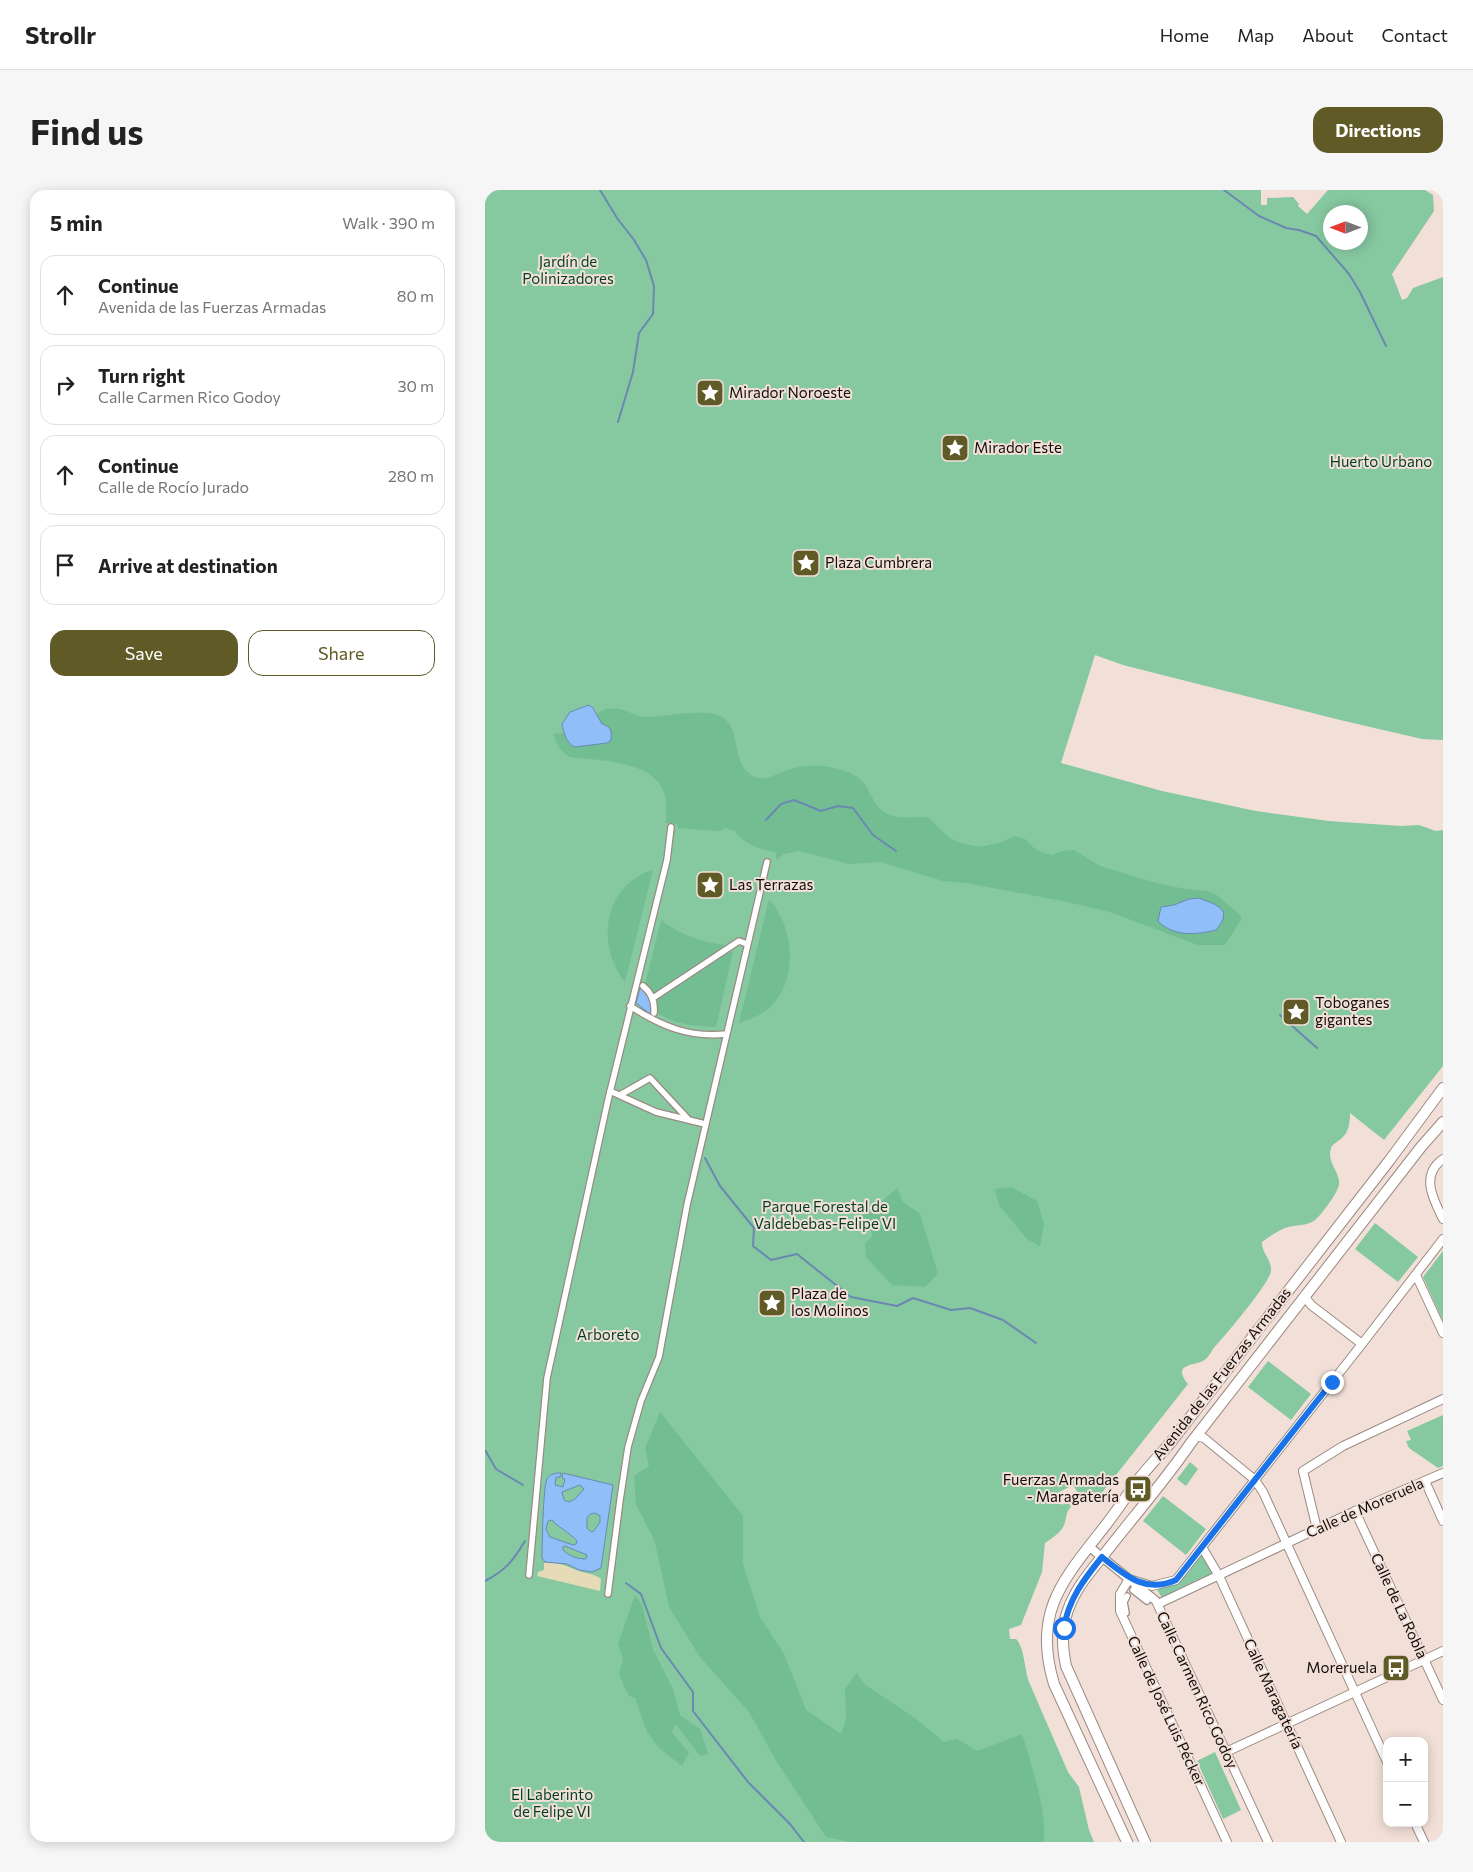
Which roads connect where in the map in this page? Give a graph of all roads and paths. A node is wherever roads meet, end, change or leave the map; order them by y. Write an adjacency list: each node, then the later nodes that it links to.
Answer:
1 (671, 827): 6 (street)
2 (767, 862): 3 (street)
3 (747, 944): 5 (street); 8 (street)
4 (643, 986): 5 (street)
5 (653, 998): 7 (street)
6 (630, 1006): 8 (street); 10 (street)
7 (654, 1013)
8 (726, 1034): 14 (street)
9 (1443, 1088): 32 (street, Avenida de las Fuerzas Armadas)
10 (610, 1091): 11 (street); 34 (street)
11 (620, 1095): 12 (street); 12 (street)
12 (689, 1120): 14 (street)
13 (1443, 1122): 19 (street, Avenida de las Fuerzas Armadas)
14 (705, 1124): 37 (street)
15 (1443, 1159): 16 (street)
16 (1443, 1219)
17 (1443, 1239): 18 (street)
18 (1416, 1275): 20 (street); 21 (street)
19 (1305, 1297): 21 (street); 23 (street, Avenida de las Fuerzas Armadas)
20 (1443, 1333)
21 (1362, 1344): 25 (street)
22 (1443, 1399): 29 (street)
23 (1196, 1436): 25 (street); 33 (street, Avenida de las Fuerzas Armadas)
24 (1443, 1473): 26 (street, Calle de Moreruela)
25 (1255, 1480): 30 (street); 31 (street)
26 (1425, 1481): 27 (street, Calle de Moreruela); 28 (street)
27 (1355, 1511): 29 (street, Calle de Moreruela); 42 (street, Calle de La Robla)
28 (1443, 1521)
29 (1317, 1529): 30 (street, Calle de Moreruela)
30 (1287, 1544): 35 (street, Calle de Moreruela); 43 (street, Calle de Moreruela)
31 (1202, 1547): 35 (street, Calle Maragatería); 36 (street)
32 (1088, 1548): 33 (street, Calle Carmen Rico Godoy); 49 (street, Avenida de las Fuerzas Armadas)
33 (1102, 1557): 36 (street, Calle Carmen Rico Godoy); 50 (street, Avenida de las Fuerzas Armadas)
34 (529, 1575)
35 (1219, 1576): 39 (street, Calle de Moreruela); 45 (street, Calle Maragatería)
36 (1129, 1579): 39 (street, Calle Carmen Rico Godoy); 51 (street, Calle de José Luis Pécker)
37 (608, 1594)
38 (1147, 1601): 40 (street)
39 (1158, 1604): 46 (street, Calle Carmen Rico Godoy)
40 (1126, 1613)
41 (1443, 1651): 42 (street)
42 (1425, 1660): 43 (street); 44 (street, Calle de La Robla)
43 (1355, 1692): 45 (street); 47 (street, Calle de Moreruela)
44 (1443, 1700)
45 (1286, 1724): 46 (street); 53 (street, Calle Maragatería)
46 (1226, 1752): 52 (street, Calle Carmen Rico Godoy)
47 (1383, 1753)
48 (1417, 1827): 54 (street)
49 (1127, 1842)
50 (1145, 1842)
51 (1227, 1842)
52 (1268, 1842)
53 (1341, 1842)
54 (1424, 1842)

